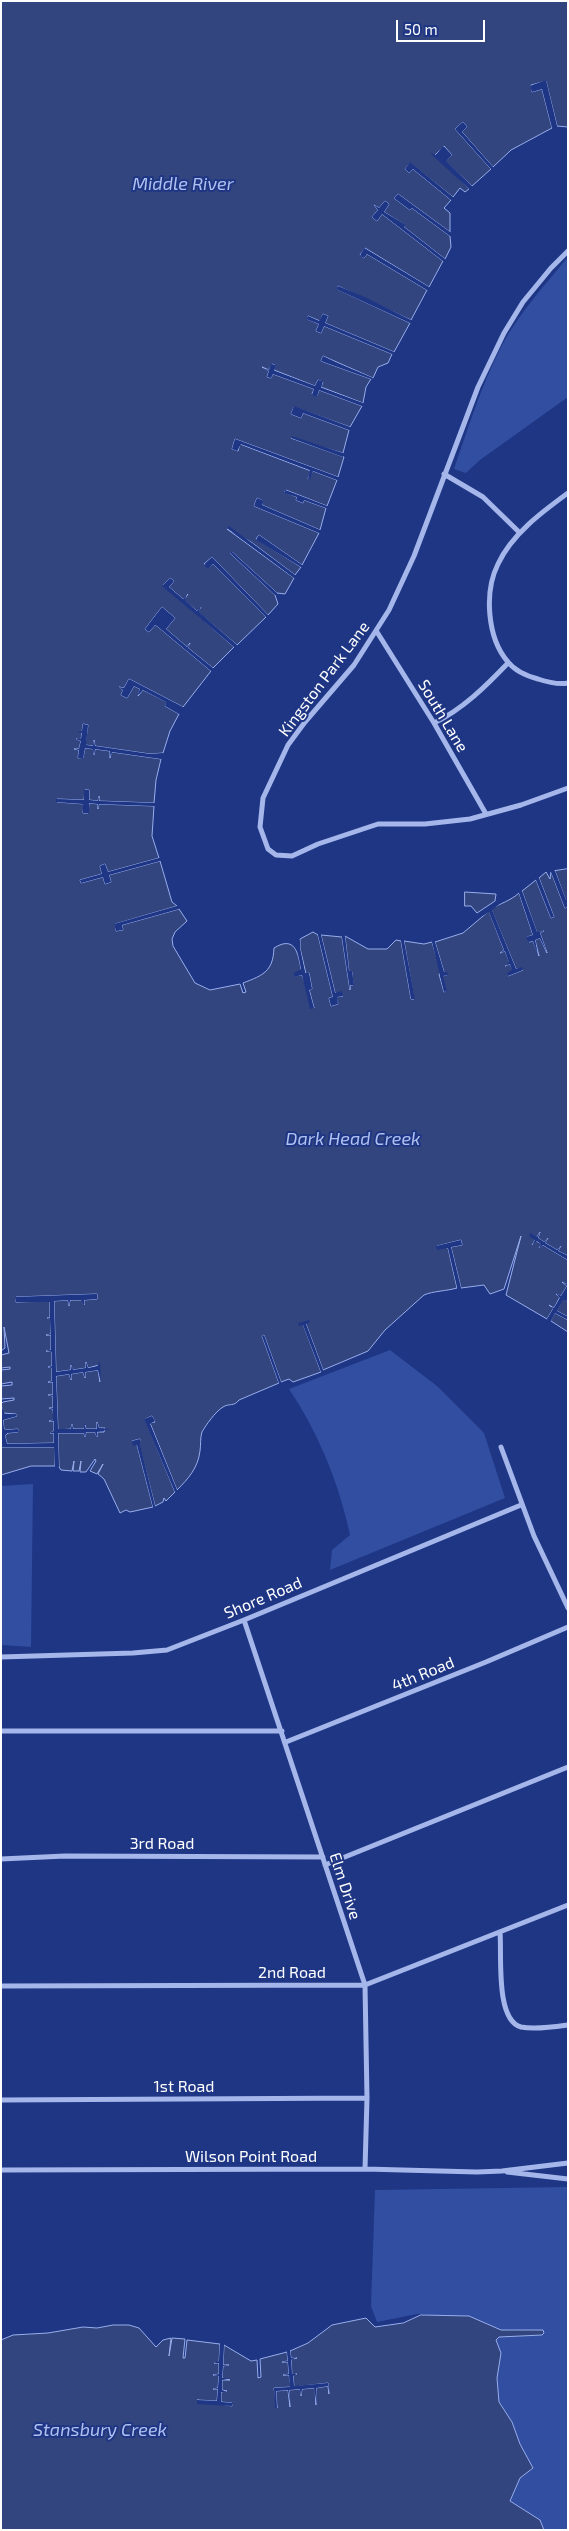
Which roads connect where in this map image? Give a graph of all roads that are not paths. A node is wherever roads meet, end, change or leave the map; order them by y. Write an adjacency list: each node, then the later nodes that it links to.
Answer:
1 (568, 251): 2 (street, Kingston Park Lane)
2 (444, 474): 4 (street); 5 (street, Kingston Park Lane)
3 (568, 493): 4 (street)
4 (520, 532): 6 (street)
5 (377, 632): 8 (street, South Lane); 10 (street, Kingston Park Lane)
6 (508, 663): 7 (street); 8 (street)
7 (568, 683)
8 (434, 724): 10 (street, South Lane)
9 (568, 788): 10 (street, Kingston Park Lane)
10 (486, 814)
11 (501, 1447): 12 (street)
12 (521, 1505): 13 (street); 14 (street, Shore Road)
13 (568, 1608)
14 (244, 1620): 16 (street, Shore Road); 17 (street, Elm Drive)
15 (568, 1627): 19 (street, 4th Road)
16 (1, 1656)
17 (282, 1730): 18 (street); 19 (street, Elm Drive)
18 (1, 1731)
19 (286, 1742): 21 (street, Elm Drive)
20 (568, 1767): 23 (street)
21 (323, 1857): 22 (street, 3rd Road); 23 (street, Elm Drive)
22 (1, 1859)
23 (325, 1864): 26 (street, Elm Drive)
24 (568, 1905): 25 (street, 2nd Road)
25 (500, 1932): 26 (street, 2nd Road); 28 (street)
26 (365, 1985): 27 (street, 2nd Road); 29 (street, Elm Drive)
27 (1, 1986)
28 (568, 2026)
29 (367, 2098): 30 (street, 1st Road); 32 (street, Elm Drive)
30 (1, 2100)
31 (568, 2163): 34 (street, Wilson Point Road)
32 (365, 2169): 33 (street, Wilson Point Road); 34 (street, Wilson Point Road)
33 (1, 2170)
34 (502, 2171): 35 (street, Wilson Point Road)
35 (568, 2179)

